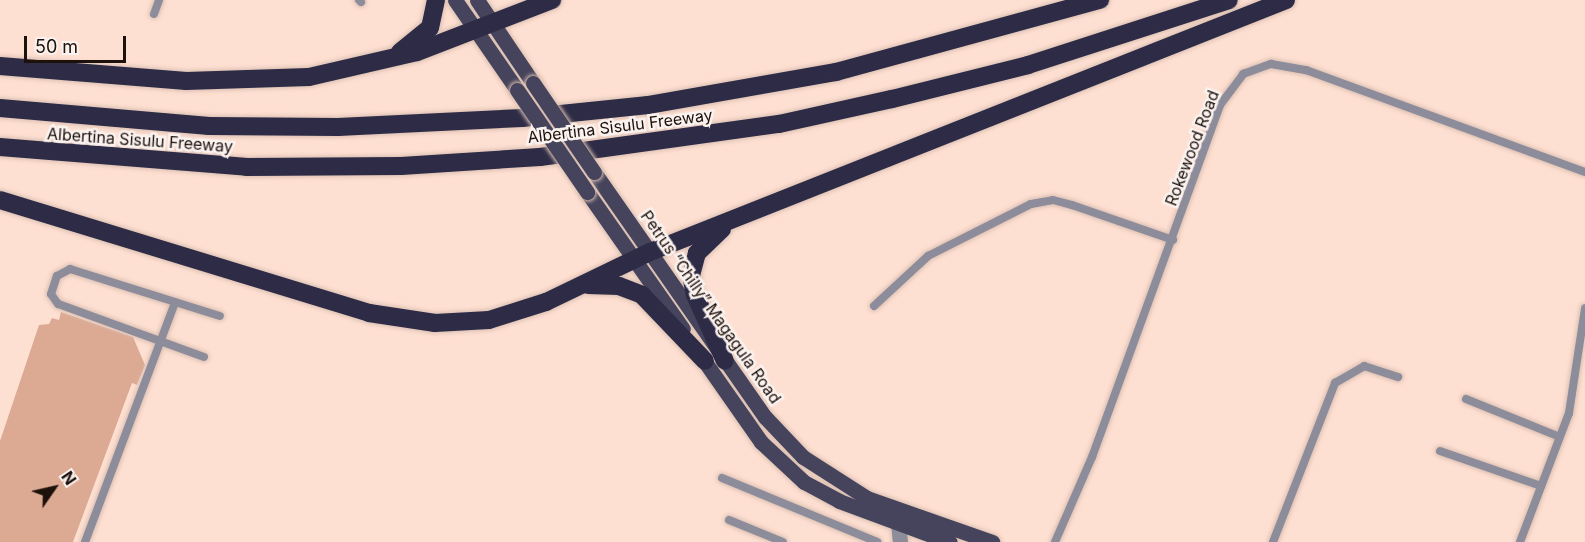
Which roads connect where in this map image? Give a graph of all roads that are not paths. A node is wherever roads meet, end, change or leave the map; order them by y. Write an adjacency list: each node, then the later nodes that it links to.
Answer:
1 (159, 0): 9 (lane)
2 (436, 0): 12 (highway)
3 (455, 0): 11 (main road, Petrus “Chilly” Magagula Road)
4 (477, 0): 10 (main road, Petrus “Chilly” Magagula Road)
5 (552, 0): 10 (highway)
6 (1100, 0): 14 (highway, Albertina Sisulu Freeway)
7 (1229, 0): 15 (highway, Albertina Sisulu Freeway)
8 (1286, 0): 18 (highway)
9 (154, 14)
10 (494, 25): 11 (highway); 20 (main road, Petrus “Chilly” Magagula Road, bridge)
11 (476, 31): 12 (highway); 20 (main road, Petrus “Chilly” Magagula Road, bridge)
12 (391, 58): 13 (highway)
13 (0, 66)
14 (0, 108)
15 (0, 147)
16 (1585, 172): 19 (lane, Rokewood Road)
17 (0, 200): 21 (highway)
18 (736, 219): 20 (highway); 29 (highway)
19 (1173, 240): 23 (lane); 44 (lane, Rokewood Road)
20 (642, 255): 21 (highway); 28 (main road, Petrus “Chilly” Magagula Road); 29 (main road, Petrus “Chilly” Magagula Road)
21 (586, 285): 28 (highway)
22 (176, 302): 25 (lane); 26 (lane); 26 (lane)
23 (874, 306)
24 (1585, 308): 32 (lane)
25 (220, 316)
26 (161, 340): 27 (lane); 38 (lane)
27 (204, 357)
28 (705, 361): 37 (main road, Petrus “Chilly” Magagula Road)
29 (725, 361): 43 (main road, Petrus “Chilly” Magagula Road)
30 (1398, 377): 45 (lane)
31 (1466, 399): 32 (lane)
32 (1560, 437): 35 (lane)
33 (1440, 451): 35 (lane)
34 (722, 478): 40 (lane)
35 (1541, 486): 46 (lane)
36 (729, 520): 39 (lane)
37 (898, 523): 41 (street); 42 (main road, Petrus “Chilly” Magagula Road)
38 (85, 542)
39 (783, 542)
40 (877, 542)
41 (900, 542)
42 (950, 542)
43 (992, 542)
44 (1055, 542)
45 (1273, 542)
46 (1520, 542)

